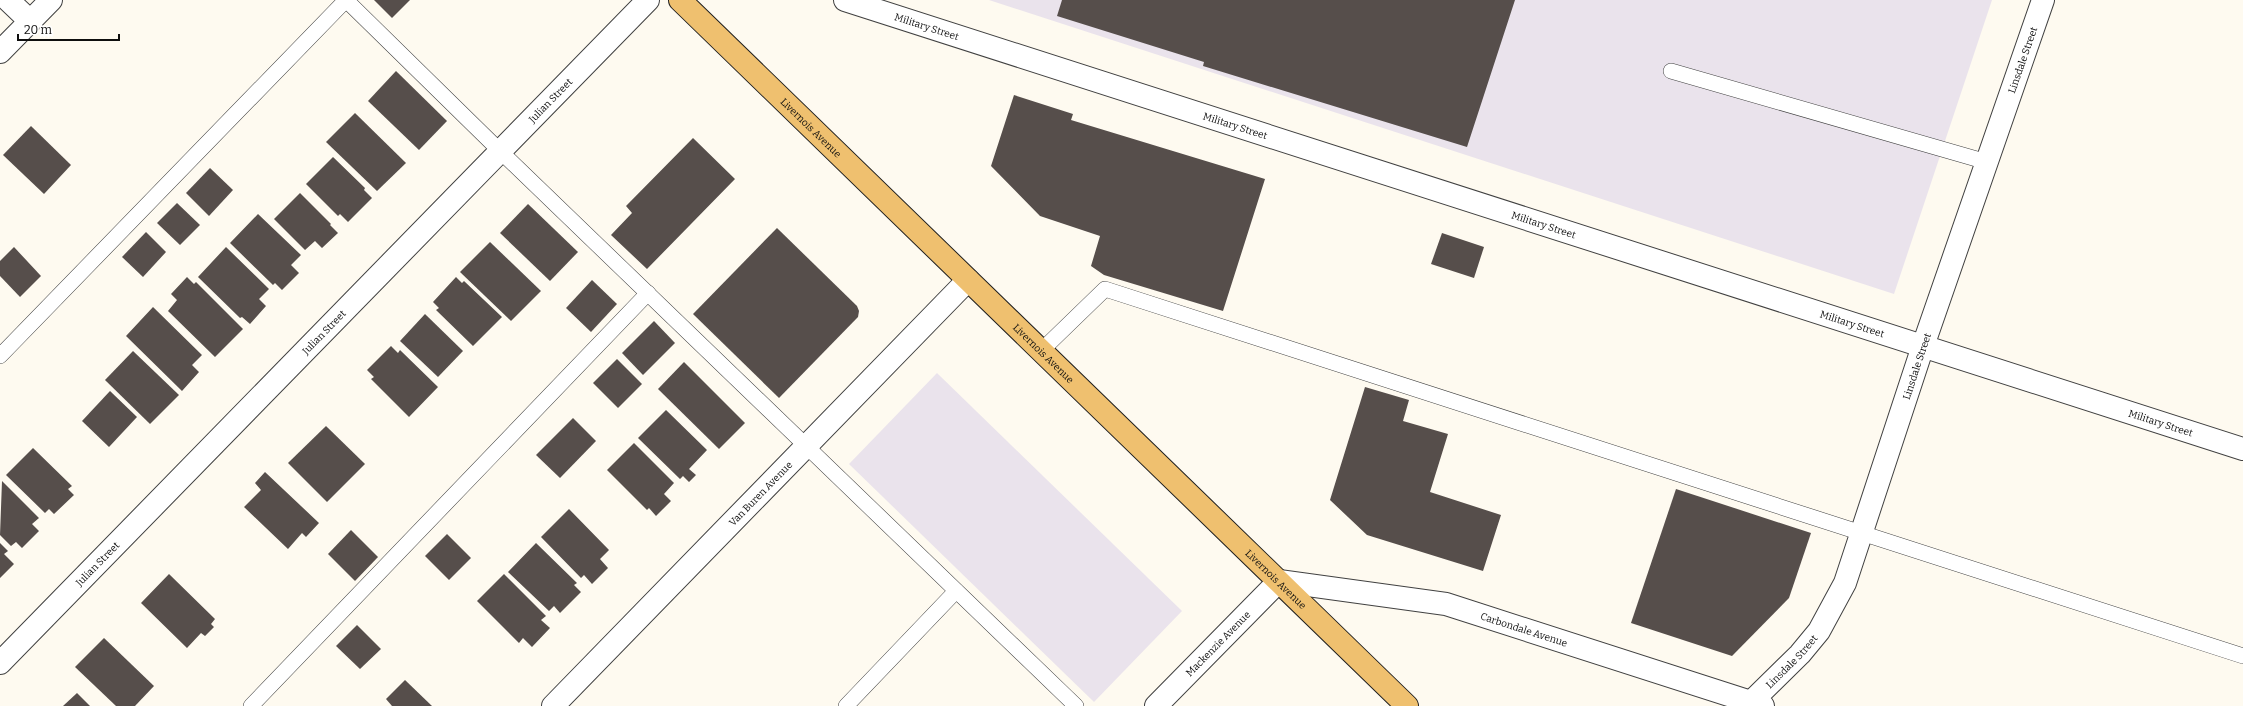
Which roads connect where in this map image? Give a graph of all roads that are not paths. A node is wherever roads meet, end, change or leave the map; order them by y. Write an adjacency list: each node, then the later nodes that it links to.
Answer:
1 (8, 0): 8 (street)
2 (51, 0): 8 (street)
3 (346, 0): 11 (lane); 17 (lane)
4 (648, 0): 11 (street, Julian Street)
5 (680, 0): 13 (main road, Livernois Avenue)
6 (845, 0): 15 (street, Military Street)
7 (2042, 0): 12 (street, Linsdale Street)
8 (30, 21): 9 (street)
9 (0, 52)
10 (1671, 71): 12 (lane)
11 (500, 151): 14 (lane); 24 (street, Julian Street)
12 (1987, 162): 15 (street, Linsdale Street)
13 (968, 280): 16 (main road, Livernois Avenue); 18 (street, Van Buren Avenue)
14 (648, 293): 18 (lane); 26 (lane)
15 (1923, 346): 19 (street, Military Street); 20 (street, Linsdale Street)
16 (1041, 351): 20 (lane); 21 (main road, Livernois Avenue)
17 (0, 356)
18 (806, 446): 22 (lane); 27 (street, Van Buren Avenue)
19 (2243, 449)
20 (1861, 533): 23 (lane); 25 (street, Linsdale Street)
21 (1279, 581): 25 (street, Carbondale Avenue); 30 (street, Mackenzie Avenue); 31 (main road, Livernois Avenue)
22 (956, 591): 28 (lane); 29 (lane)
23 (2243, 656)
24 (0, 664)
25 (1753, 705)
26 (251, 706)
27 (553, 706)
28 (846, 706)
29 (1076, 706)
30 (1156, 706)
31 (1407, 706)

